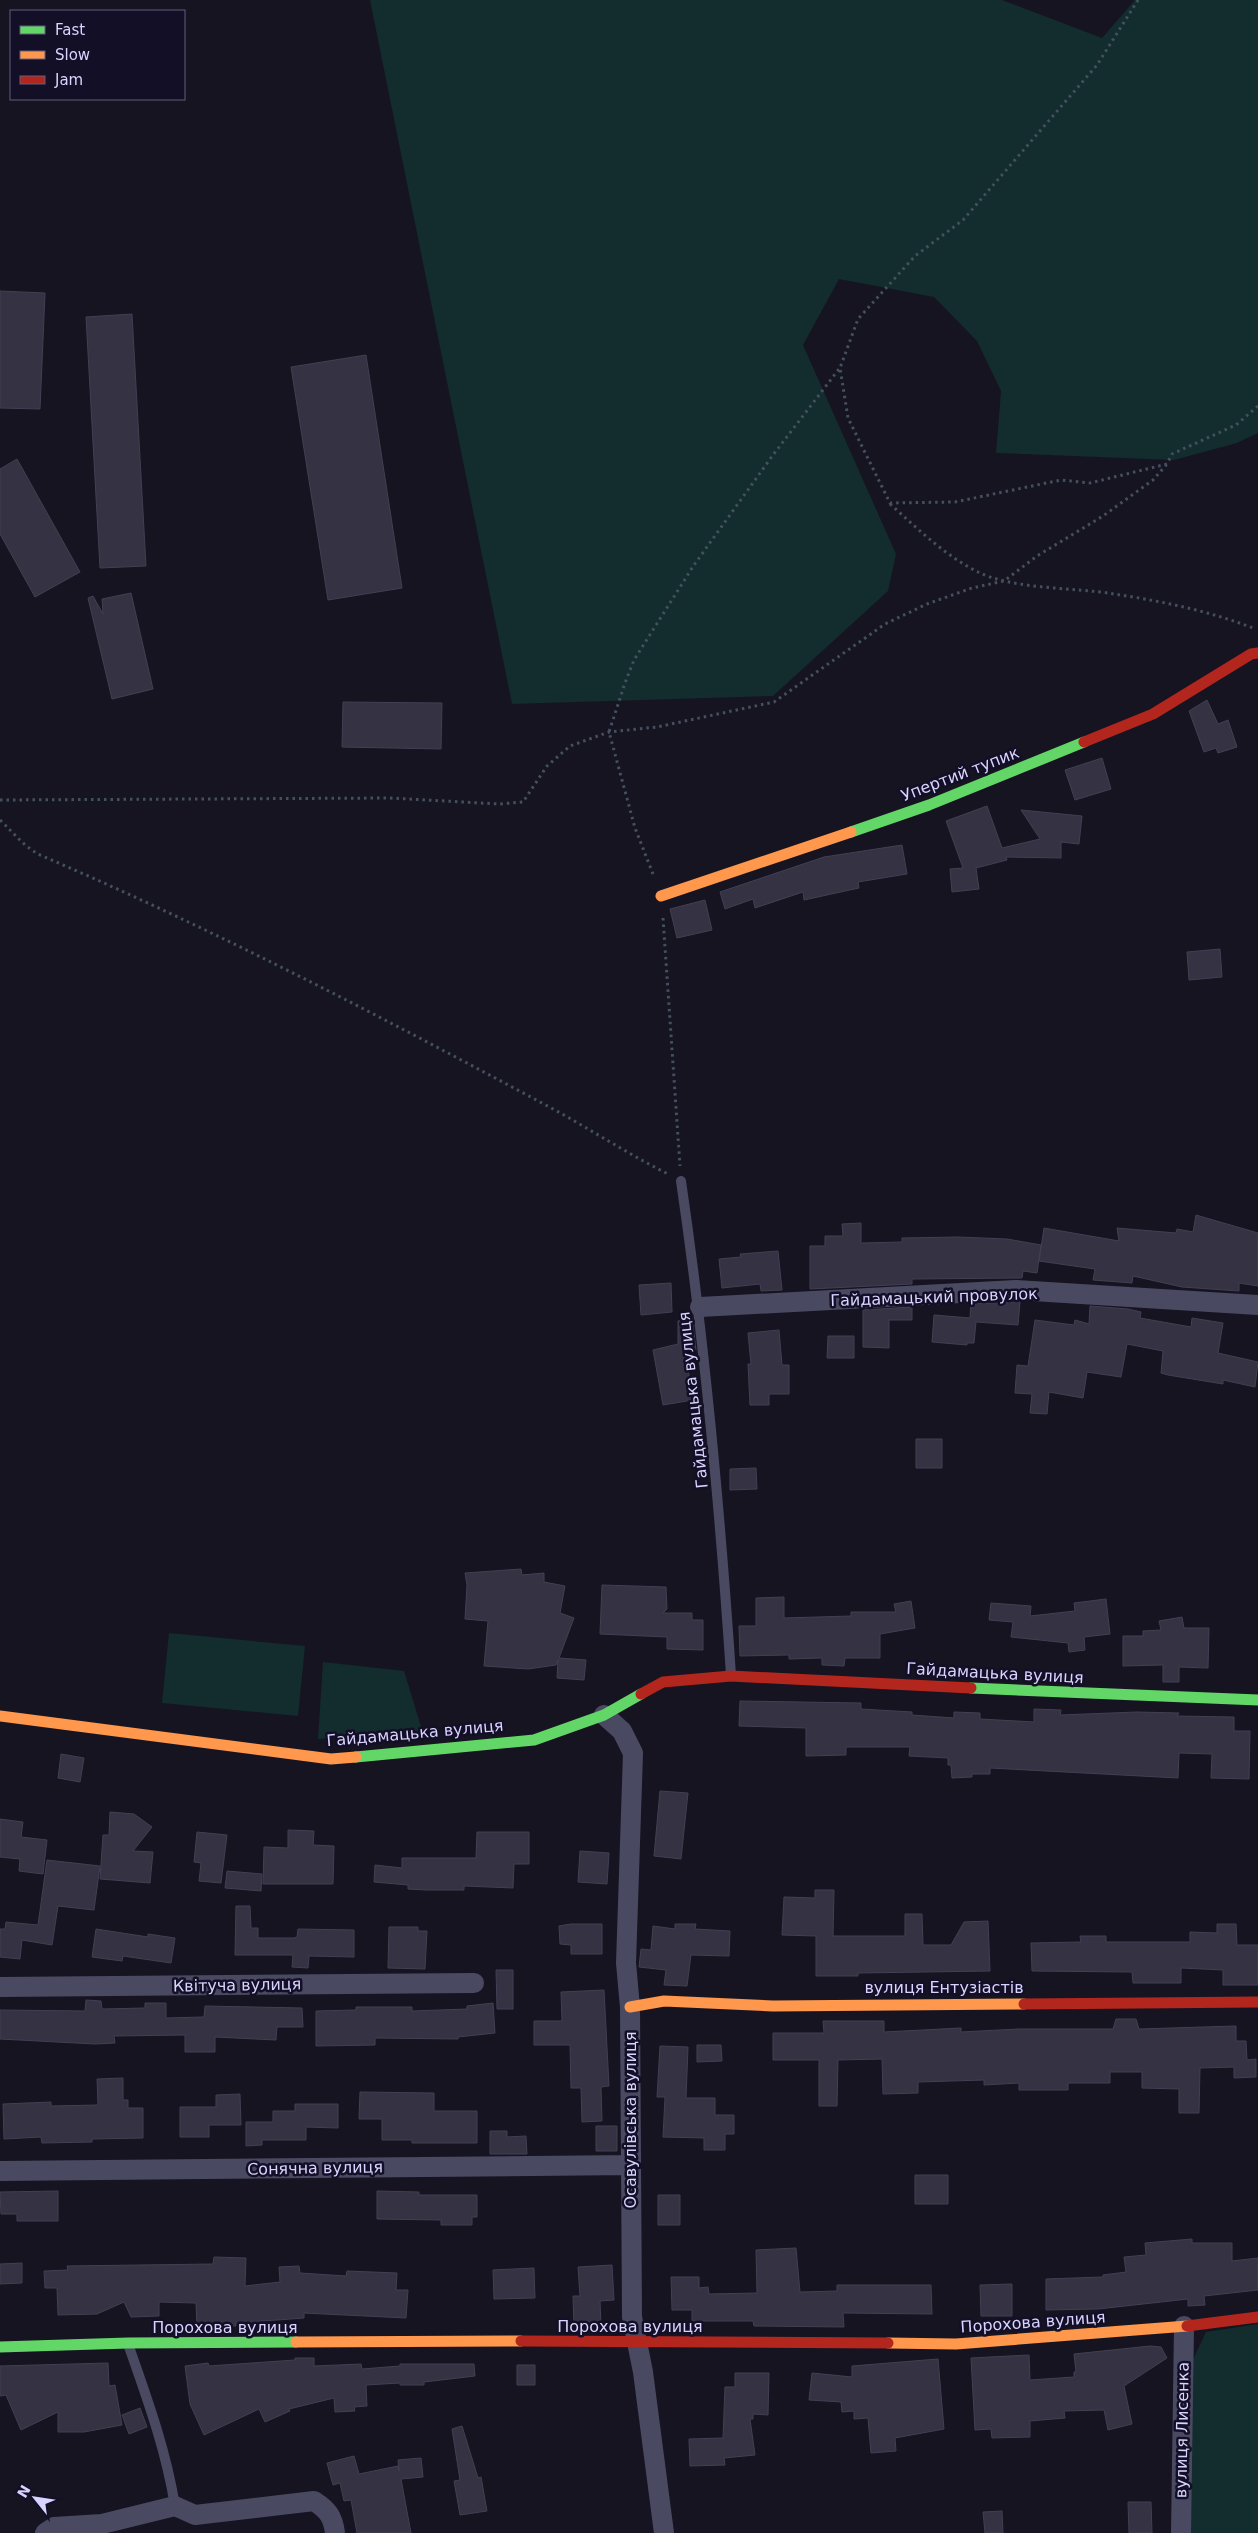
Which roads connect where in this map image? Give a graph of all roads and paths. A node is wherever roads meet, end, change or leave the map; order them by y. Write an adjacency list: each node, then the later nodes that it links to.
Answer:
1 (1138, 0): 2 (path)
2 (840, 368): 5 (path); 9 (path)
3 (1258, 406): 4 (path)
4 (1167, 464): 5 (path); 6 (path)
5 (890, 503): 6 (path)
6 (1004, 580): 7 (path); 9 (path)
7 (1258, 630)
8 (1258, 653): 12 (street, Упертий тупик)
9 (609, 732): 10 (path); 12 (path)
10 (0, 800)
11 (0, 820): 13 (path)
12 (661, 896): 13 (path)
13 (681, 1181): 15 (lane, Гайдамацька вулиця)
14 (1258, 1305): 15 (street, Гайдамацький провулок)
15 (700, 1307): 16 (lane, Гайдамацька вулиця)
16 (731, 1676): 17 (street, Гайдамацька вулиця); 19 (street, Гайдамацька вулиця)
17 (1258, 1700)
18 (0, 1716): 19 (street, Гайдамацька вулиця)
19 (604, 1716): 23 (street, Осавулівська вулиця)
20 (474, 1983): 21 (street, Квітуча вулиця)
21 (0, 1987)
22 (1258, 2002): 23 (street, вулиця Ентузіастів)
23 (630, 2007): 24 (street, Осавулівська вулиця)
24 (630, 2165): 25 (street, Сонячна вулиця); 28 (street, Осавулівська вулиця)
25 (0, 2171)
26 (1258, 2317): 27 (street, Порохова вулиця)
27 (1184, 2326): 28 (street, Порохова вулиця); 35 (street, вулиця Лисенка)
28 (636, 2342): 29 (street, Порохова вулиця); 34 (street, Осавулівська вулиця)
29 (128, 2343): 30 (street, Порохова вулиця); 31 (lane)
30 (0, 2348)
31 (175, 2506): 32 (street); 33 (street)
32 (45, 2533)
33 (335, 2533)
34 (664, 2533)
35 (1181, 2533)

